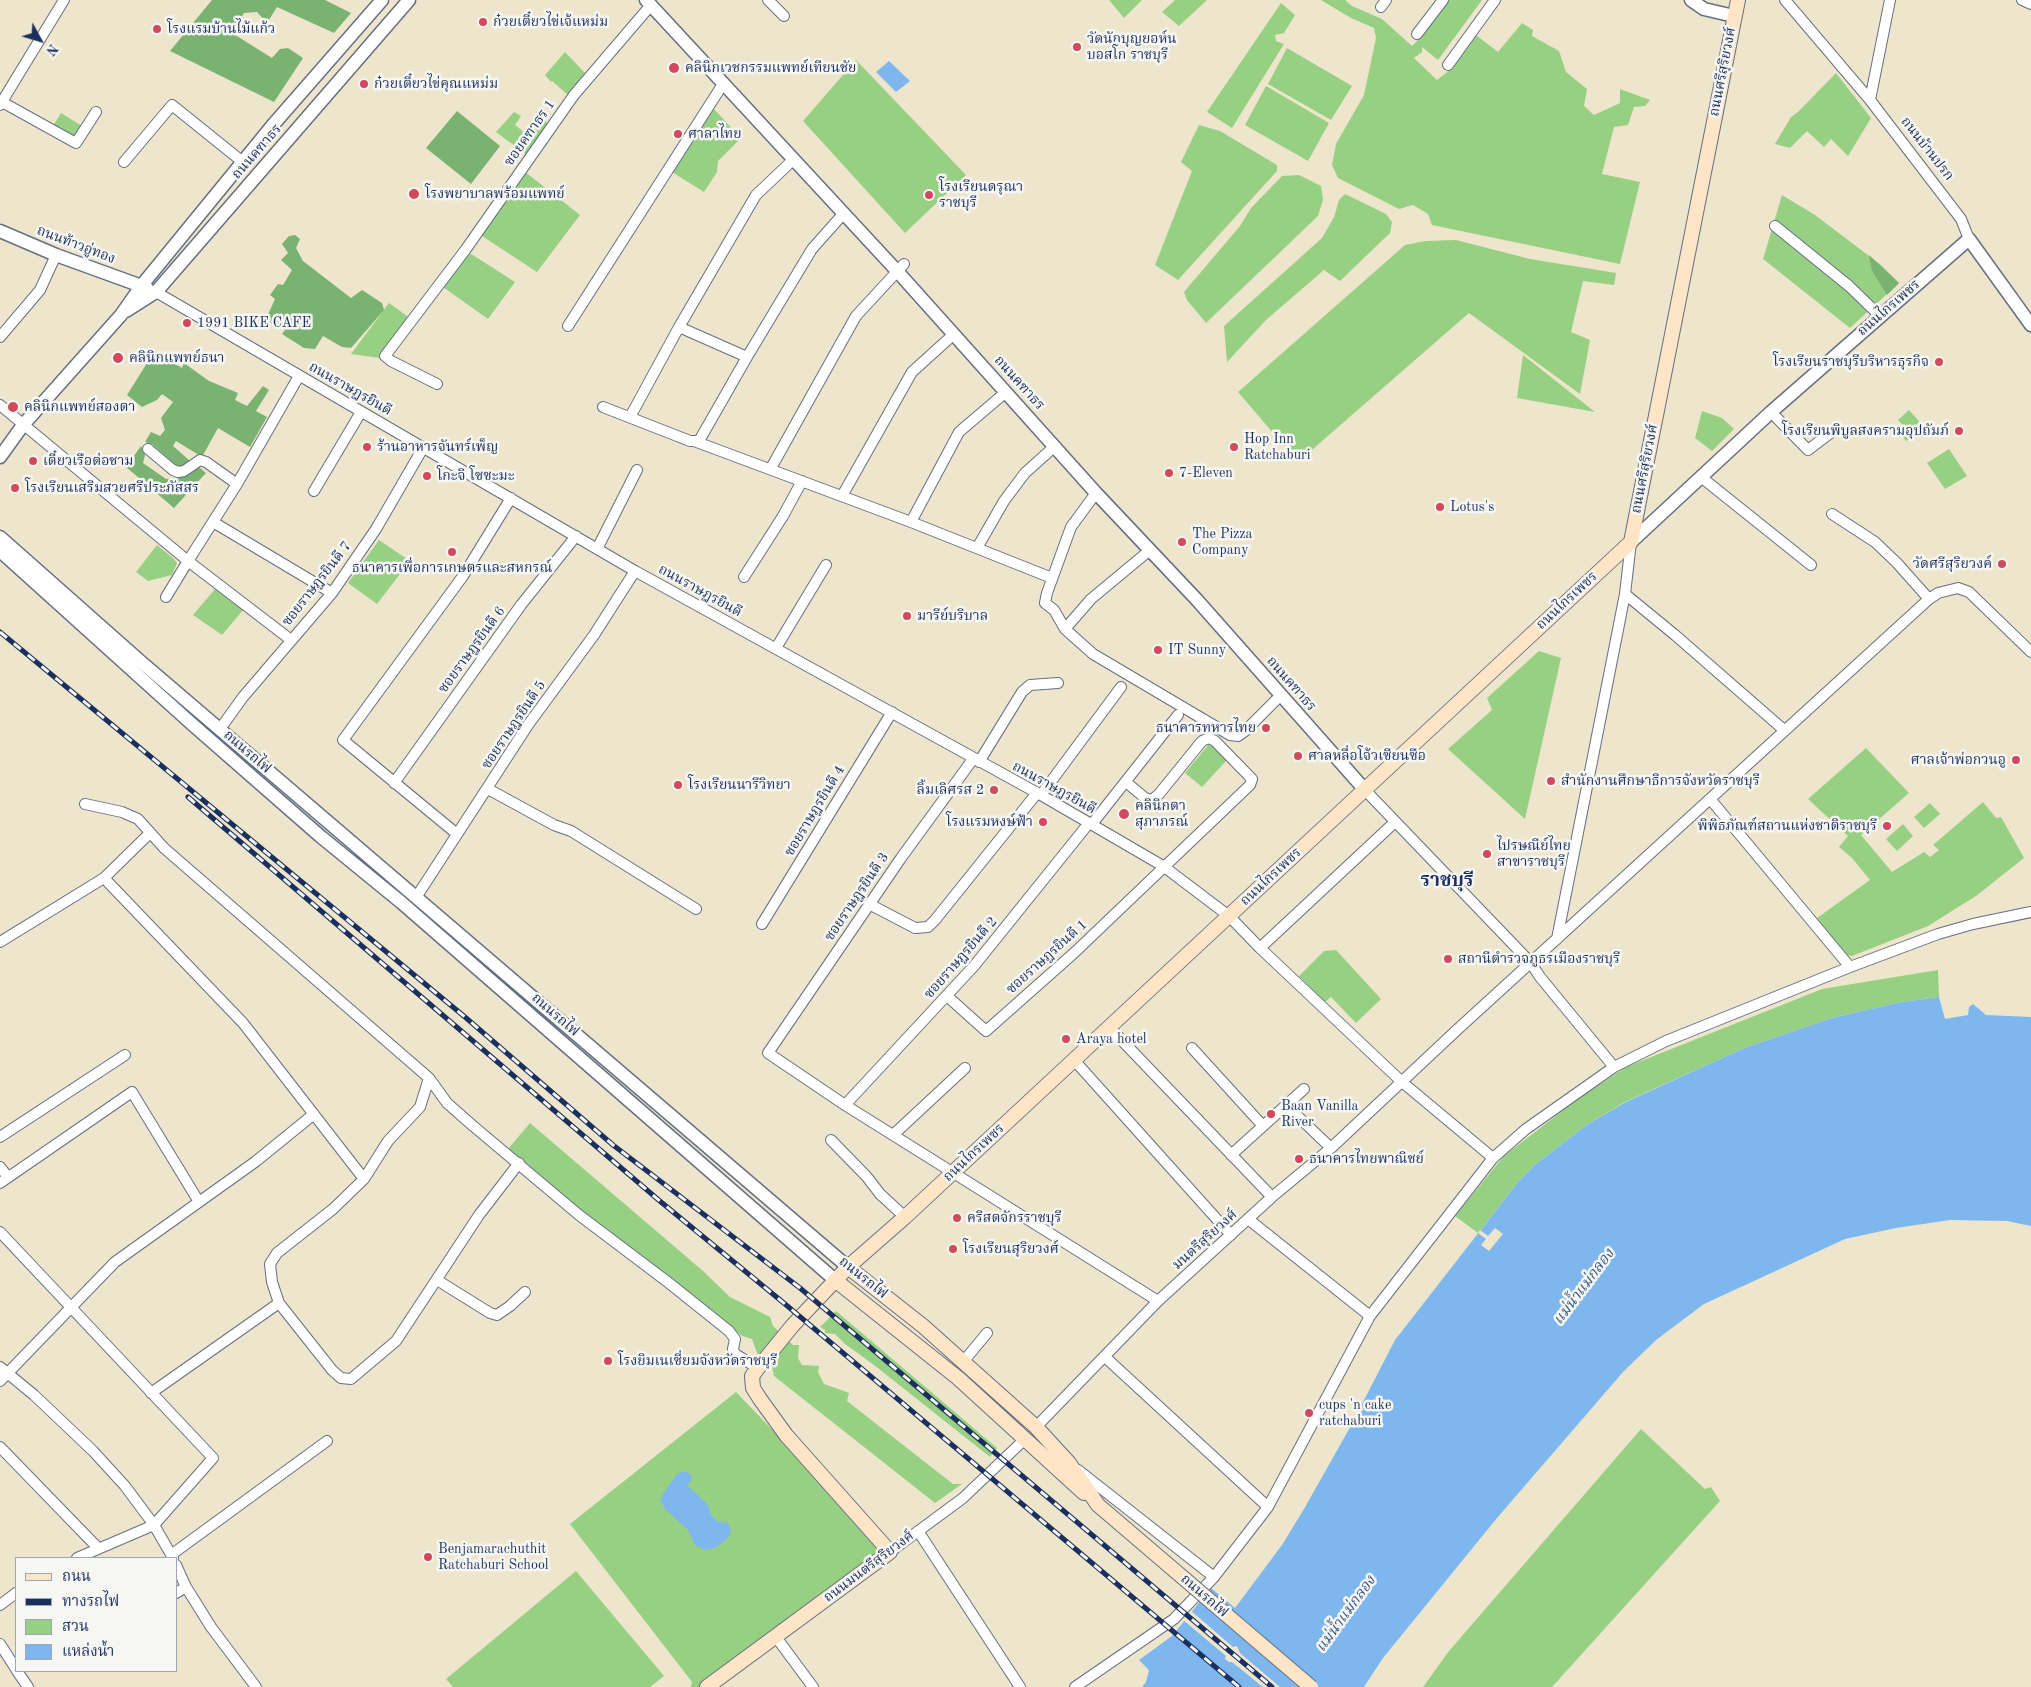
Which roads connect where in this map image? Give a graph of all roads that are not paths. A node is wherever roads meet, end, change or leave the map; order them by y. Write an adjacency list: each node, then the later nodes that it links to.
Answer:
1 (64, 0): 20 (street)
2 (382, 0): 24 (street, ถนนคฑาธร)
3 (410, 0): 32 (street, ถนนคฑาธร)
4 (768, 0): 14 (street)
5 (1443, 0): 16 (street)
6 (1495, 0): 17 (street)
7 (1691, 0): 15 (street)
8 (1738, 0): 15 (main road, ถนนศรีสุริยวงศ์)
9 (1785, 0): 19 (street, ถนนบ้านปรก)
10 (1890, 0): 19 (street)
11 (2022, 0): 13 (street)
12 (649, 2): 18 (street, ถนนคฑาธร); 42 (street, ซอยคฑาธร 1)
13 (2031, 4)
14 (784, 16)
15 (1734, 16): 70 (main road, ถนนศรีสุริยวงศ์)
16 (1417, 34)
17 (1448, 65)
18 (724, 84): 22 (street, ถนนคฑาธร); 36 (street)
19 (1870, 100): 28 (street, ถนนบ้านปรก)
20 (1, 104): 21 (street)
21 (96, 112)
22 (794, 159): 25 (street, ถนนคฑาธร); 37 (street)
23 (124, 162): 24 (street)
24 (244, 163): 31 (street, ถนนคฑาธร)
25 (844, 213): 30 (street, ถนนคฑาธร); 40 (street)
26 (1775, 226): 34 (street)
27 (0, 231): 29 (street, ถนนท้าวอู่ทอง)
28 (1969, 239): 34 (street, ถนนไกรเพชร); 35 (street, ถนนบ้านปรก)
29 (56, 254): 31 (street, ถนนท้าวอู่ทอง); 39 (street)
30 (901, 267): 38 (street, ถนนคฑาธร); 56 (street)
31 (142, 285): 32 (street, ถนนท้าวอู่ทอง); 33 (street, ถนนคฑาธร)
32 (156, 292): 33 (street, ถนนคฑาธร); 41 (street, ถนนราษฎรยินดี)
33 (121, 315): 49 (street, ถนนคฑาธร)
34 (1880, 316): 47 (street, ถนนไกรเพชร)
35 (2031, 325)
36 (568, 326)
37 (679, 327): 40 (street); 48 (street)
38 (954, 334): 43 (street, ถนนคฑาธร); 63 (street)
39 (0, 337)
40 (746, 357): 51 (street)
41 (299, 376): 46 (street, ถนนราษฎรยินดี); 60 (street)
42 (437, 384)
43 (1006, 392): 52 (street, ถนนคฑาธร); 67 (street)
44 (0, 405): 49 (street)
45 (603, 407): 48 (street)
46 (361, 412): 54 (street, ถนนราษฎรยินดี); 61 (street)
47 (1771, 412): 50 (street); 58 (street, ถนนไกรเพชร)
48 (630, 417): 51 (street)
49 (24, 425): 55 (street, ถนนคฑาธร); 75 (street)
50 (1837, 428)
51 (694, 441): 56 (street)
52 (1055, 446): 62 (street, ถนนคฑาธร); 71 (street)
53 (148, 448): 60 (street)
54 (424, 448): 64 (street, ถนนราษฎรยินดี); 81 (street, ซอยราษฎรยินดี 7)
55 (0, 457)
56 (771, 468): 59 (street)
57 (637, 470): 72 (street)
58 (1701, 477): 70 (street, ถนนไกรเพชร); 77 (street)
59 (802, 480): 63 (street); 79 (street)
60 (237, 484): 66 (street)
61 (314, 491)
62 (1096, 493): 73 (street, ถนนคฑาธร); 80 (street)
63 (842, 496): 67 (street)
64 (511, 498): 68 (street, ถนนราษฎรยินดี); 98 (street)
65 (1832, 514): 84 (street)
66 (213, 522): 75 (street); 81 (street)
67 (911, 522): 71 (street)
68 (576, 536): 72 (street, ถนนราษฎรยินดี); 98 (street, ซอยราษฎรยินดี 6)
69 (0, 537): 94 (street, ถนนรถไฟ)
70 (1631, 542): 82 (street, ถนนศรีสุริยวงศ์); 100 (main road, ถนนไกรเพชร)
71 (978, 548): 80 (street)
72 (597, 549): 78 (street, ถนนราษฎรยินดี)
73 (1150, 550): 85 (street); 91 (street, ถนนคฑาธร)
74 (0, 551): 109 (street, ถนนรถไฟ)
75 (188, 561): 83 (street); 86 (street)
76 (826, 565): 87 (street)
77 (1811, 565)
78 (635, 571): 87 (street, ถนนราษฎรยินดี); 99 (street, ซอยราษฎรยินดี 5)
79 (744, 577)
80 (1052, 578): 85 (street)
81 (332, 593): 86 (street, ซอยราษฎรยินดี 7)
82 (1625, 594): 95 (street); 118 (street, ถนนศรีสุริยวงศ์)
83 (166, 598)
84 (1929, 599): 88 (street, มนตรีสุริยวงศ์); 95 (street, มนตรีสุริยวงศ์)
85 (1066, 629): 91 (street)
86 (291, 640): 94 (street, ซอยราษฎรยินดี 7)
87 (776, 648): 92 (street, ถนนราษฎรยินดี)
88 (2031, 652)
89 (1058, 683): 96 (street, ซอยราษฎรยินดี 3)
90 (1121, 687): 101 (street)
91 (1281, 695): 100 (street, ถนนคฑาธร)
92 (892, 712): 96 (street, ถนนราษฎรยินดี); 117 (street, ซอยราษฎรยินดี 4)
93 (1178, 715): 97 (street, ซอยราษฎรยินดี 2)
94 (220, 729): 105 (street, ถนนรถไฟ)
95 (1784, 730): 102 (street, มนตรีสุริยวงศ์)
96 (976, 760): 101 (street, ถนนราษฎรยินดี); 113 (street, ซอยราษฎรยินดี 3)
97 (1126, 782): 106 (street, ซอยราษฎรยินดี 2); 110 (street)
98 (394, 783): 108 (street)
99 (488, 789): 108 (street, ซอยราษฎรยินดี 5); 114 (street)
100 (1365, 790): 104 (street); 116 (main road, ถนนไกรเพชร)
101 (1039, 794): 106 (street, ถนนราษฎรยินดี); 113 (street)
102 (1711, 800): 118 (street, มนตรีสุริยวงศ์); 122 (street)
103 (85, 804): 107 (street)
104 (1395, 822): 120 (street); 121 (street)
105 (331, 824): 109 (street); 112 (street, ถนนรถไฟ)
106 (1090, 824): 110 (street, ถนนราษฎรยินดี); 123 (street, ซอยราษฎรยินดี 2)
107 (150, 833): 111 (street); 130 (street)
108 (457, 834): 112 (street, ซอยราษฎรยินดี 5)
109 (320, 836): 156 (street, ถนนรถไฟ)
110 (1163, 866): 116 (street, ถนนราษฎรยินดี); 123 (street, ซอยราษฎรยินดี 1)
111 (104, 878): 119 (street); 135 (street)
112 (418, 896): 154 (street, ถนนรถไฟ)
113 (869, 904): 133 (street, ซอยราษฎรยินดี 3)
114 (696, 910)
115 (2031, 912): 122 (street)
116 (1229, 916): 120 (street, ถนนราษฎรยินดี); 124 (main road, ถนนไกรเพชร)
117 (762, 924)
118 (1557, 940): 121 (street, มนตรีสุริยวงศ์)
119 (0, 942)
120 (1260, 948): 131 (street, ถนนราษฎรยินดี)
121 (1531, 963): 128 (street); 131 (street, มนตรีสุริยวงศ์)
122 (1850, 967): 128 (street)
123 (948, 996): 133 (street, ซอยราษฎรยินดี 2)
124 (1109, 1027): 127 (main road, ถนนไกรเพชร); 141 (street)
125 (1192, 1048): 136 (street)
126 (124, 1055): 138 (street)
127 (1074, 1060): 145 (main road, ถนนไกรเพชร); 153 (street)
128 (1614, 1067): 142 (street)
129 (965, 1068): 137 (street)
130 (429, 1078): 143 (street); 146 (street)
131 (1402, 1082): 140 (street, มนตรีสุริยวงศ์); 142 (street, ถนนราษฎรยินดี)
132 (1304, 1089): 134 (street)
133 (846, 1105): 137 (street)
134 (1286, 1105): 136 (street); 140 (street)
135 (314, 1114): 146 (street); 149 (street)
136 (1263, 1126): 141 (street)
137 (893, 1134): 145 (street)
138 (0, 1138)
139 (831, 1140): 150 (street)
140 (1332, 1148): 148 (street, มนตรีสุริยวงศ์)
141 (1231, 1155): 148 (street)
142 (1493, 1158): 161 (street)
143 (519, 1163): 155 (street); 165 (street)
144 (0, 1168): 147 (street)
145 (953, 1172): 150 (main road, ถนนไกรเพชร); 158 (street)
146 (364, 1179): 159 (street)
147 (4, 1180): 149 (street)
148 (1272, 1197): 151 (street, มนตรีสุริยวงศ์)
149 (199, 1202): 160 (street)
150 (905, 1216): 154 (main road, ถนนไกรเพชร)
151 (1248, 1219): 153 (street, มนตรีสุริยวงศ์); 161 (street)
152 (0, 1232): 160 (street)
153 (1231, 1235): 158 (street, มนตรีสุริยวงศ์)
154 (848, 1267): 156 (main road, ถนนไกรเพชร); 164 (main road, ถนนรถไฟ)
155 (437, 1280): 157 (street); 159 (street)
156 (835, 1280): 165 (main road, ถนนไกรเพชร); 170 (main road, ถนนรถไฟ)
157 (525, 1292)
158 (1158, 1301): 163 (street, มนตรีสุริยวงศ์)
159 (279, 1303): 168 (street)
160 (70, 1307): 166 (street); 168 (street)
161 (1370, 1316): 175 (street)
162 (987, 1333): 164 (street)
163 (1105, 1357): 169 (street, มนตรีสุริยวงศ์); 175 (street)
164 (963, 1362): 169 (main road, ถนนรถไฟ)
165 (759, 1367): 179 (main road)
166 (4, 1370): 167 (street); 176 (street)
167 (0, 1381)
168 (152, 1393): 176 (street)
169 (1036, 1427): 173 (main road, ถนนรถไฟ)
170 (1025, 1439): 174 (main road, ถนนรถไฟ); 177 (street, ถนนมนตรีสุริยวงศ์)
171 (327, 1441): 181 (street)
172 (0, 1447): 178 (street)
173 (1069, 1463): 174 (main road, ถนนรถไฟ); 183 (street)
174 (1098, 1505): 198 (main road, ถนนรถไฟ, bridge)
175 (1268, 1507): 183 (street)
176 (154, 1525): 178 (street); 181 (street)
177 (918, 1530): 179 (street, ถนนมนตรีสุริยวงศ์); 196 (street)
178 (98, 1548): 180 (street)
179 (890, 1552): 188 (main road, ถนนมนตรีสุริยวงศ์)
180 (79, 1557)
181 (172, 1557)
182 (178, 1569): 184 (street)
183 (1214, 1577): 197 (street)
184 (186, 1587): 185 (street); 193 (street)
185 (178, 1592)
186 (15, 1594): 187 (street)
187 (0, 1605)
188 (776, 1637): 194 (main road, ถนนมนตรีสุริยวงศ์); 195 (street)
189 (0, 1644): 190 (street)
190 (15, 1667)
191 (18, 1672): 192 (street)
192 (28, 1687)
193 (256, 1687)
194 (707, 1687)
195 (813, 1687)
196 (1020, 1687)
197 (1075, 1687)
198 (1311, 1687)

